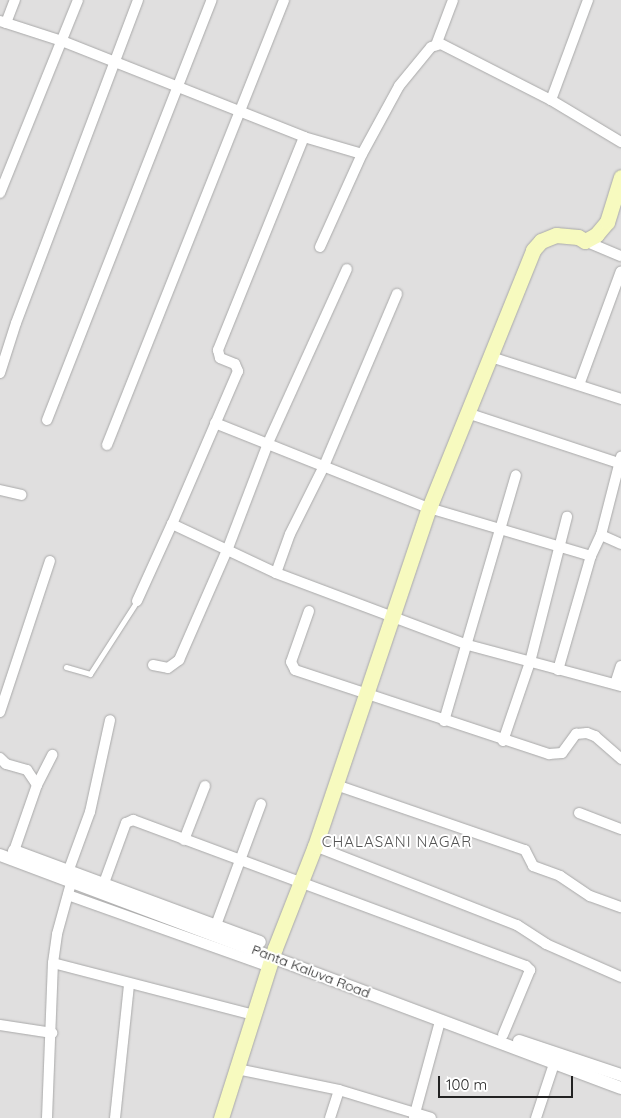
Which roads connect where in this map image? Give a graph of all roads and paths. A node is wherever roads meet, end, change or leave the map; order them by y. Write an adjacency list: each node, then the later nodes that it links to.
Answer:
1 (15, 0): 8 (street)
2 (78, 0): 9 (street)
3 (138, 0): 11 (street)
4 (212, 0): 12 (street)
5 (284, 0): 14 (street)
6 (453, 0): 10 (street)
7 (588, 0): 13 (street)
8 (2, 22): 9 (street)
9 (62, 41): 11 (street); 19 (street)
10 (436, 45): 13 (street); 17 (street)
11 (113, 61): 12 (street); 27 (street)
12 (179, 86): 14 (street); 31 (street)
13 (551, 100): 16 (street)
14 (241, 111): 15 (street); 34 (street)
15 (304, 138): 17 (street); 32 (street)
16 (621, 142)
17 (362, 154): 21 (street)
18 (621, 177): 20 (main road)
19 (0, 193)
20 (585, 241): 22 (street); 26 (main road)
21 (320, 247)
22 (621, 256)
23 (347, 269): 33 (street)
24 (621, 271): 28 (street)
25 (397, 294): 36 (street)
26 (491, 357): 28 (street); 30 (main road)
27 (0, 373)
28 (579, 385): 29 (street)
29 (621, 399)
30 (467, 414): 35 (street); 40 (main road)
31 (47, 420)
32 (215, 423): 33 (street); 42 (street)
33 (268, 443): 36 (street); 47 (street)
34 (108, 445)
35 (620, 462): 44 (street)
36 (324, 466): 40 (street); 50 (street)
37 (516, 475): 43 (street)
38 (0, 490): 39 (street)
39 (21, 495)
40 (429, 508): 43 (street); 53 (main road)
41 (567, 517): 46 (street)
42 (172, 524): 47 (street); 51 (street)
43 (501, 527): 46 (street); 54 (street)
44 (602, 535): 45 (street); 48 (street)
45 (621, 544)
46 (558, 547): 48 (street); 55 (street)
47 (228, 548): 50 (street); 56 (street)
48 (591, 556): 59 (street)
49 (50, 561): 62 (street)
50 (276, 573): 53 (street)
51 (136, 601): 58 (lane)
52 (309, 611): 61 (street)
53 (393, 615): 54 (street); 61 (main road)
54 (468, 645): 55 (street); 64 (street)
55 (530, 662): 59 (street); 65 (street)
56 (153, 665)
57 (621, 666): 60 (street)
58 (66, 667)
59 (558, 670): 60 (street)
60 (618, 685)
61 (366, 695): 64 (street); 70 (main road)
62 (0, 712)
63 (110, 720): 81 (street)
64 (444, 721): 65 (street)
65 (503, 741): 68 (street)
66 (52, 755): 69 (street)
67 (0, 758): 69 (street)
68 (621, 759)
69 (37, 785): 78 (street)
70 (336, 785): 77 (main road); 84 (street)
71 (205, 786): 75 (street)
72 (260, 804): 80 (street)
73 (579, 813): 74 (street)
74 (621, 829)
75 (184, 840): 80 (street); 82 (street)
76 (0, 846): 78 (street, Panta Kaluva Road)
77 (315, 846): 83 (main road); 88 (street)
78 (14, 851): 81 (street, Panta Kaluva Road)
79 (0, 855): 81 (street, Panta Kaluva Road)
80 (240, 862): 83 (street); 85 (street)
81 (69, 883): 82 (street, Panta Kaluva Road); 86 (street, Panta Kaluva Road); 87 (street)
82 (104, 883): 85 (street, Panta Kaluva Road)
83 (301, 883): 86 (main road); 94 (street)
84 (621, 907)
85 (216, 925): 86 (street, Panta Kaluva Road)
86 (273, 957): 90 (main road); 91 (street, Panta Kaluva Road); 94 (street, Panta Kaluva Road)
87 (53, 963): 89 (street); 93 (street)
88 (621, 977)
89 (129, 984): 90 (street); 102 (street)
90 (254, 1015): 96 (main road)
91 (440, 1021): 95 (street, Panta Kaluva Road); 100 (street)
92 (0, 1024): 93 (street)
93 (52, 1033): 101 (street)
94 (502, 1035): 97 (street, Panta Kaluva Road)
95 (554, 1064): 98 (street, Panta Kaluva Road); 106 (street)
96 (237, 1069): 99 (street); 103 (main road)
97 (621, 1075)
98 (621, 1088)
99 (338, 1090): 100 (street); 104 (street)
100 (415, 1115): 105 (street)
101 (47, 1118)
102 (115, 1118)
103 (221, 1118)
104 (330, 1118)
105 (431, 1118)
106 (536, 1118)

